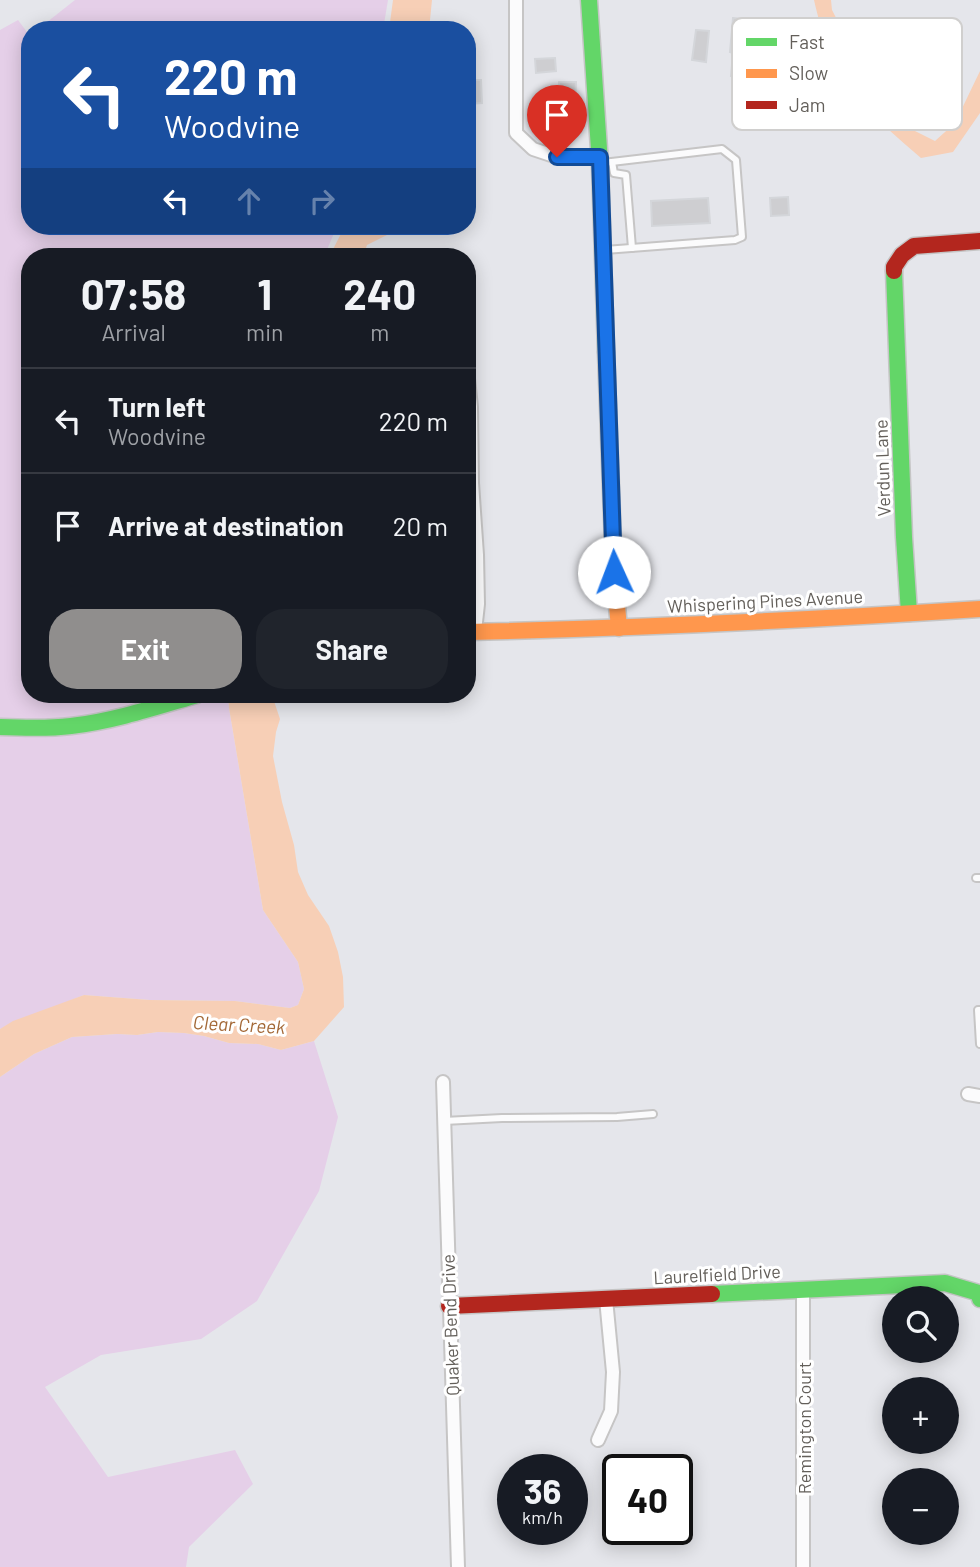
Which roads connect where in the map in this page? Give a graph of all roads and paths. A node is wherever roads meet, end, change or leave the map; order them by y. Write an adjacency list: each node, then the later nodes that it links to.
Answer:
1 (516, 0): 3 (street)
2 (589, 0): 3 (street)
3 (604, 161): 5 (lane); 5 (lane); 6 (street)
4 (978, 241): 10 (street, Verdun Lane)
5 (632, 248): 6 (lane)
6 (603, 250): 11 (street)
7 (476, 541): 9 (street)
8 (980, 609): 10 (street, Whispering Pines Avenue)
9 (476, 612)
10 (909, 613): 11 (street, Whispering Pines Avenue)
11 (619, 628): 12 (street, Whispering Pines Avenue)
12 (476, 631)
13 (166, 703): 14 (street)
14 (0, 727)
15 (980, 1010): 16 (lane)
16 (980, 1044)
17 (443, 1082): 19 (street, Quaker Bend Drive)
18 (653, 1114): 19 (lane)
19 (444, 1121): 23 (street, Quaker Bend Drive)
20 (803, 1290): 21 (street, Laurelfield Drive); 22 (street, Laurelfield Drive); 26 (street, Remington Court)
21 (606, 1299): 23 (street, Laurelfield Drive); 24 (street)
22 (980, 1299)
23 (449, 1306): 25 (street, Quaker Bend Drive)
24 (598, 1440)
25 (458, 1567)
26 (803, 1567)

